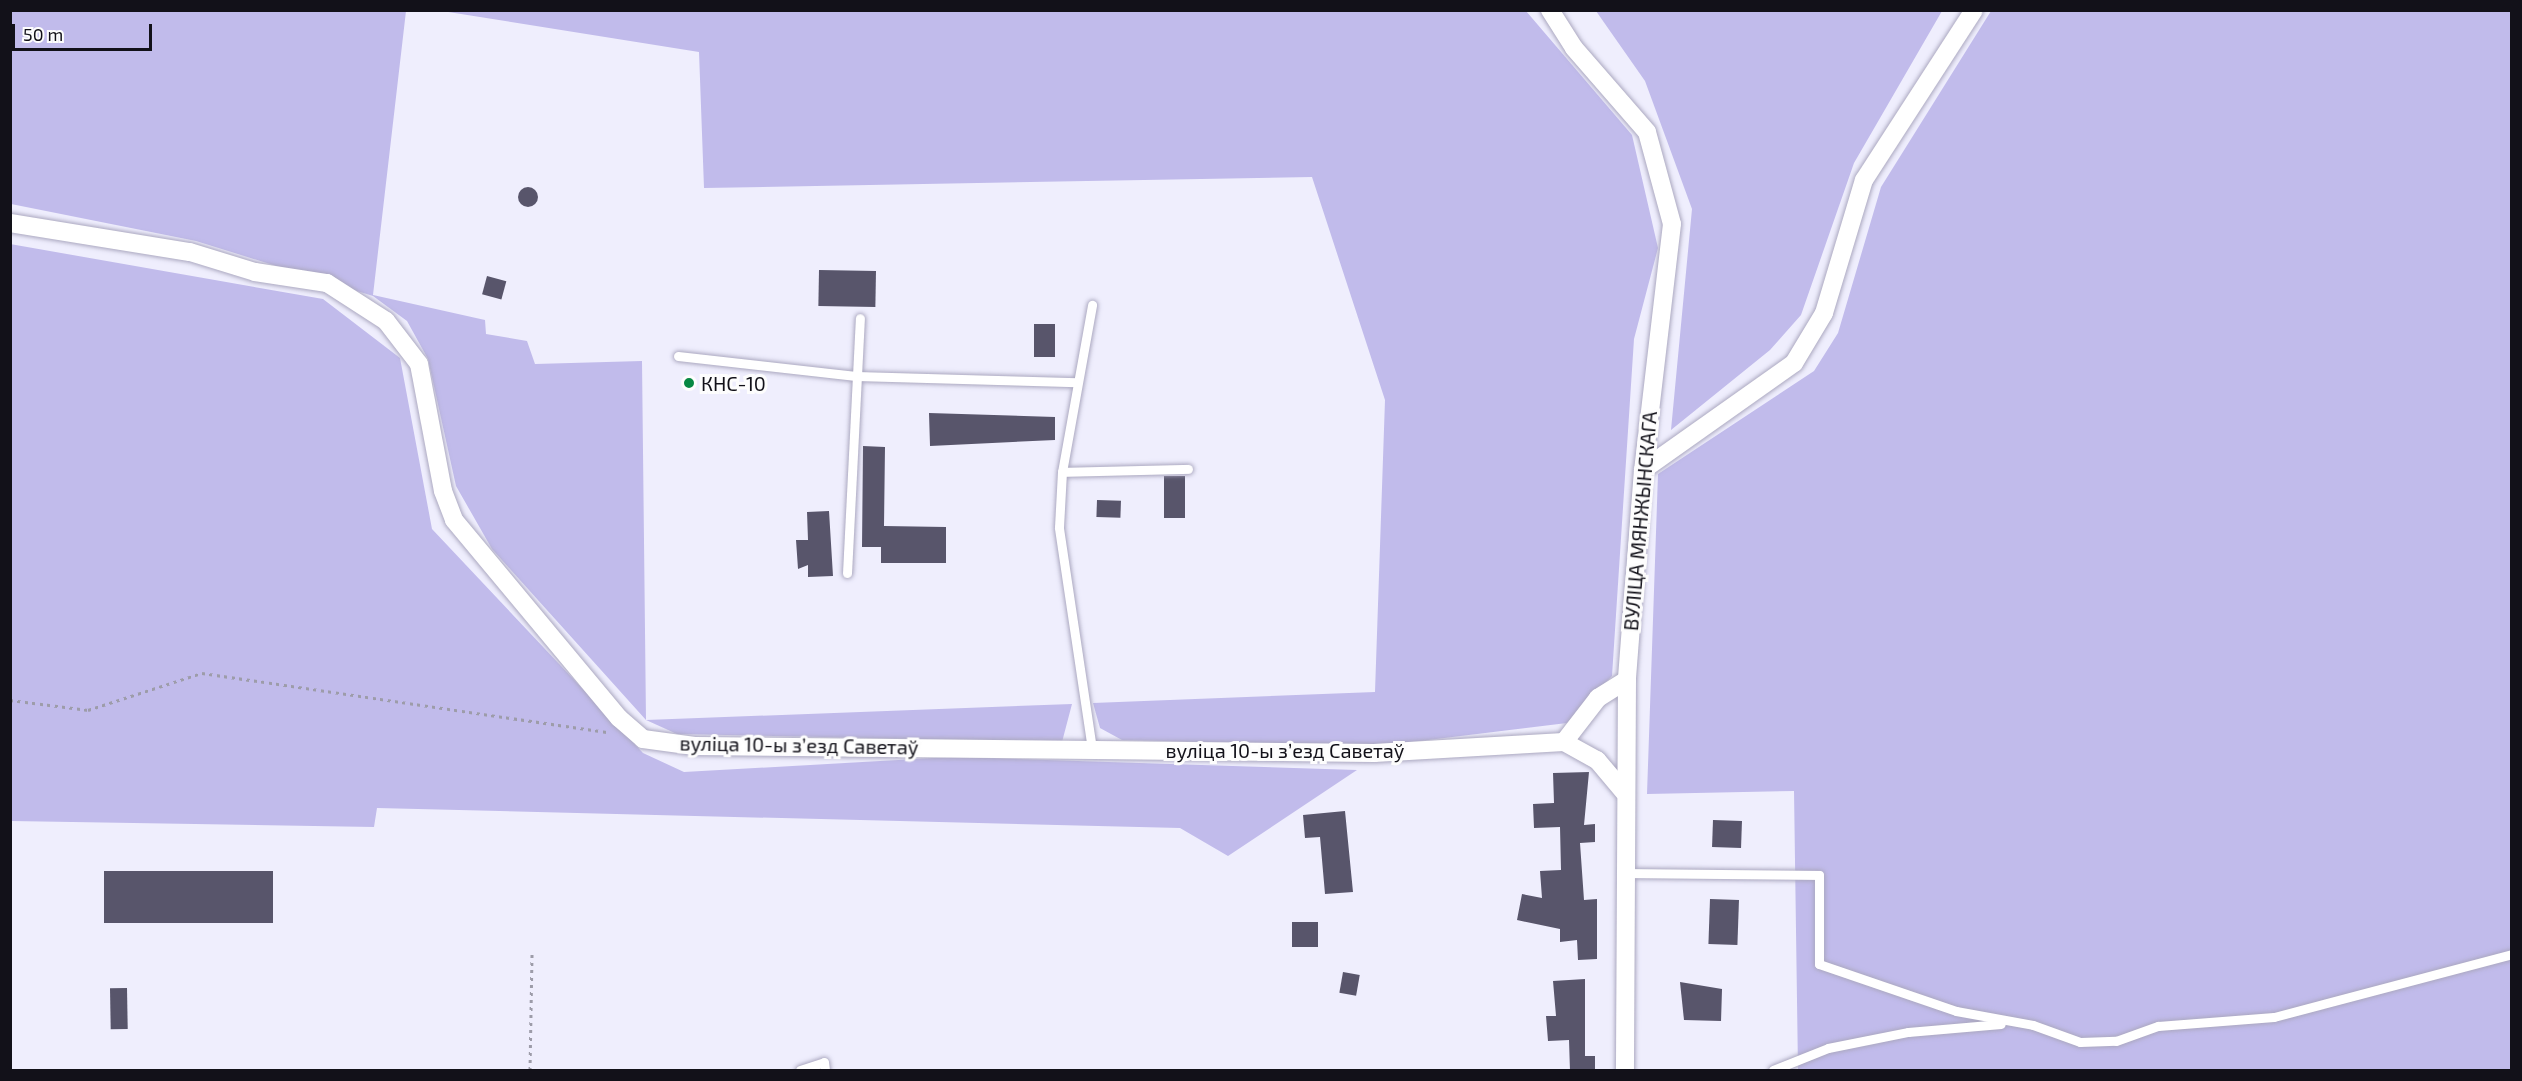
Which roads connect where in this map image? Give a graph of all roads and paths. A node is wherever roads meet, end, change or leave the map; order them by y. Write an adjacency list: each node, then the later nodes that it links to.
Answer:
1 (1550, 10): 10 (street, ВУЛІЦА МЯНЖЫНСКАГА)
2 (1974, 10): 10 (street)
3 (10, 224): 15 (street)
4 (1092, 305): 8 (lane)
5 (860, 318): 7 (lane)
6 (678, 356): 7 (lane)
7 (856, 376): 8 (lane); 12 (lane)
8 (1077, 382): 11 (lane)
9 (1188, 469): 11 (lane)
10 (1642, 470): 13 (street, ВУЛІЦА МЯНЖЫНСКАГА)
11 (1062, 472): 17 (lane)
12 (848, 573)
13 (1626, 680): 16 (street); 18 (street, ВУЛІЦА МЯНЖЫНСКАГА)
14 (10, 700): 15 (path)
15 (643, 738): 17 (street, вуліца 10-ы зʼезд Саветаў)
16 (1563, 742): 17 (street, вуліца 10-ы зʼезд Саветаў); 18 (street)
17 (1092, 749)
18 (1624, 792): 19 (street, ВУЛІЦА МЯНЖЫНСКАГА)
19 (1626, 873): 22 (lane); 26 (street, ВУЛІЦА МЯНЖЫНСКАГА)
20 (532, 952): 23 (path)
21 (2511, 954): 22 (lane)
22 (2033, 1025): 27 (lane)
23 (530, 1071)
24 (800, 1071): 25 (lane)
25 (825, 1071)
26 (1625, 1071)
27 (1773, 1071)

